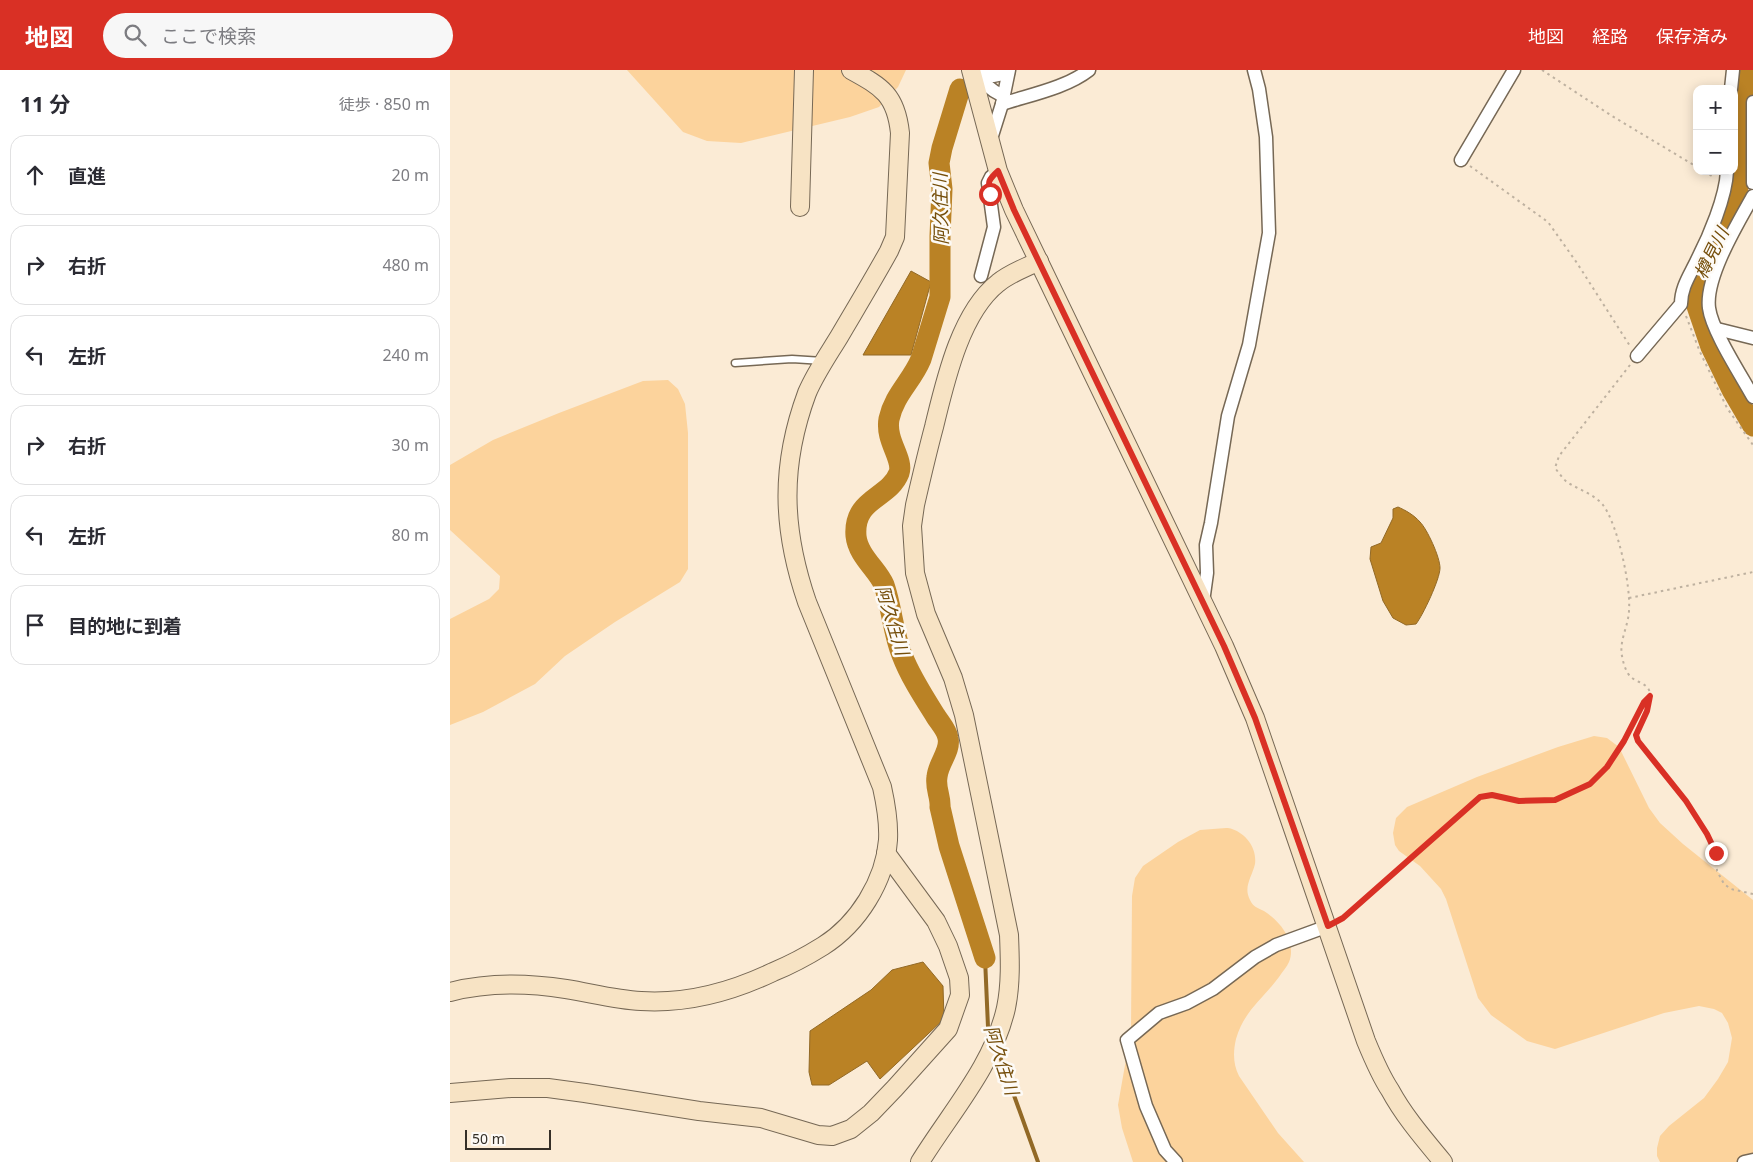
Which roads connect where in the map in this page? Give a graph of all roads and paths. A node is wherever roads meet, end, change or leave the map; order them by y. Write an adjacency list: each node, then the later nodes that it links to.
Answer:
1 (804, 70): 20 (street)
2 (851, 70): 27 (street)
3 (1089, 70): 11 (street)
4 (1254, 70): 33 (street)
5 (1514, 70): 14 (street)
6 (1542, 70): 15 (path)
7 (1733, 70): 10 (street)
8 (1009, 71): 9 (street); 11 (street)
9 (971, 72): 11 (street); 13 (street)
10 (1731, 85)
11 (1002, 100): 13 (street)
12 (1753, 102): 18 (street)
13 (990, 142): 16 (street)
14 (1461, 160): 26 (path)
15 (1693, 165)
16 (998, 171): 21 (street); 22 (street)
17 (1727, 175): 23 (street)
18 (1753, 183)
19 (1753, 196): 24 (street)
20 (800, 207)
21 (1039, 261): 33 (street); 41 (street)
22 (981, 276)
23 (1682, 304): 26 (street); 30 (path)
24 (1717, 329): 25 (street); 29 (street)
25 (1753, 338)
26 (1637, 356): 32 (path)
27 (824, 361): 28 (lane); 35 (street)
28 (736, 363)
29 (1753, 397)
30 (1753, 445)
31 (1753, 572): 32 (path)
32 (1629, 598): 34 (path)
33 (1203, 602): 37 (street)
34 (1650, 696): 36 (path); 37 (path)
35 (886, 853): 38 (street); 39 (street)
36 (1753, 894)
37 (1328, 926): 42 (street); 43 (street)
38 (450, 992)
39 (450, 1093)
40 (1753, 1160): 44 (street)
41 (920, 1162)
42 (1176, 1162)
43 (1443, 1162)
44 (1744, 1162)

